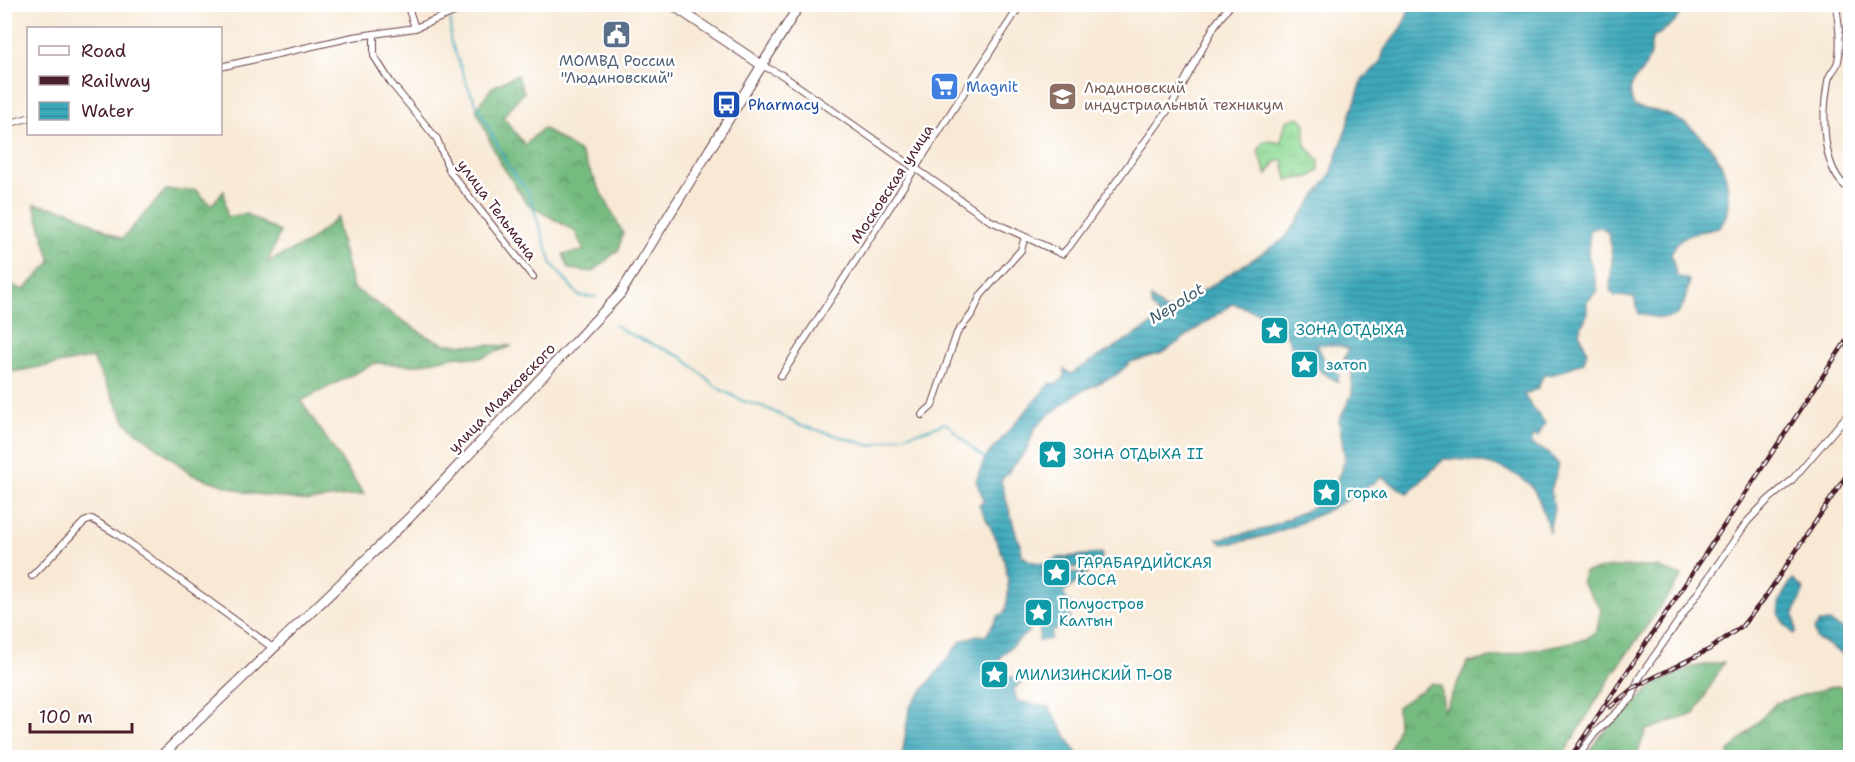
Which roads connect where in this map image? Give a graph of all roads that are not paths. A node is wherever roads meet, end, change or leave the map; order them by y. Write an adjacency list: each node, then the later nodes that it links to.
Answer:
1 (407, 4): 8 (street)
2 (474, 4): 8 (street)
3 (671, 4): 10 (street)
4 (800, 4): 10 (street, улица Маяковского)
5 (1021, 4): 14 (street, Московская улица)
6 (1231, 4): 16 (street)
7 (1836, 4): 15 (street)
8 (416, 27): 9 (street)
9 (374, 35): 11 (street); 17 (street, улица Тельмана)
10 (763, 66): 14 (street); 22 (street, улица Маяковского)
11 (222, 67)
12 (27, 118): 13 (street)
13 (4, 125)
14 (916, 168): 16 (street); 18 (street, Московская улица)
15 (1851, 190)
16 (1025, 237): 20 (street)
17 (533, 277)
18 (781, 376)
19 (1851, 412): 24 (street)
20 (922, 416)
21 (32, 576): 22 (street)
22 (273, 648): 23 (street, улица Маяковского)
23 (159, 758)
24 (1577, 758)

